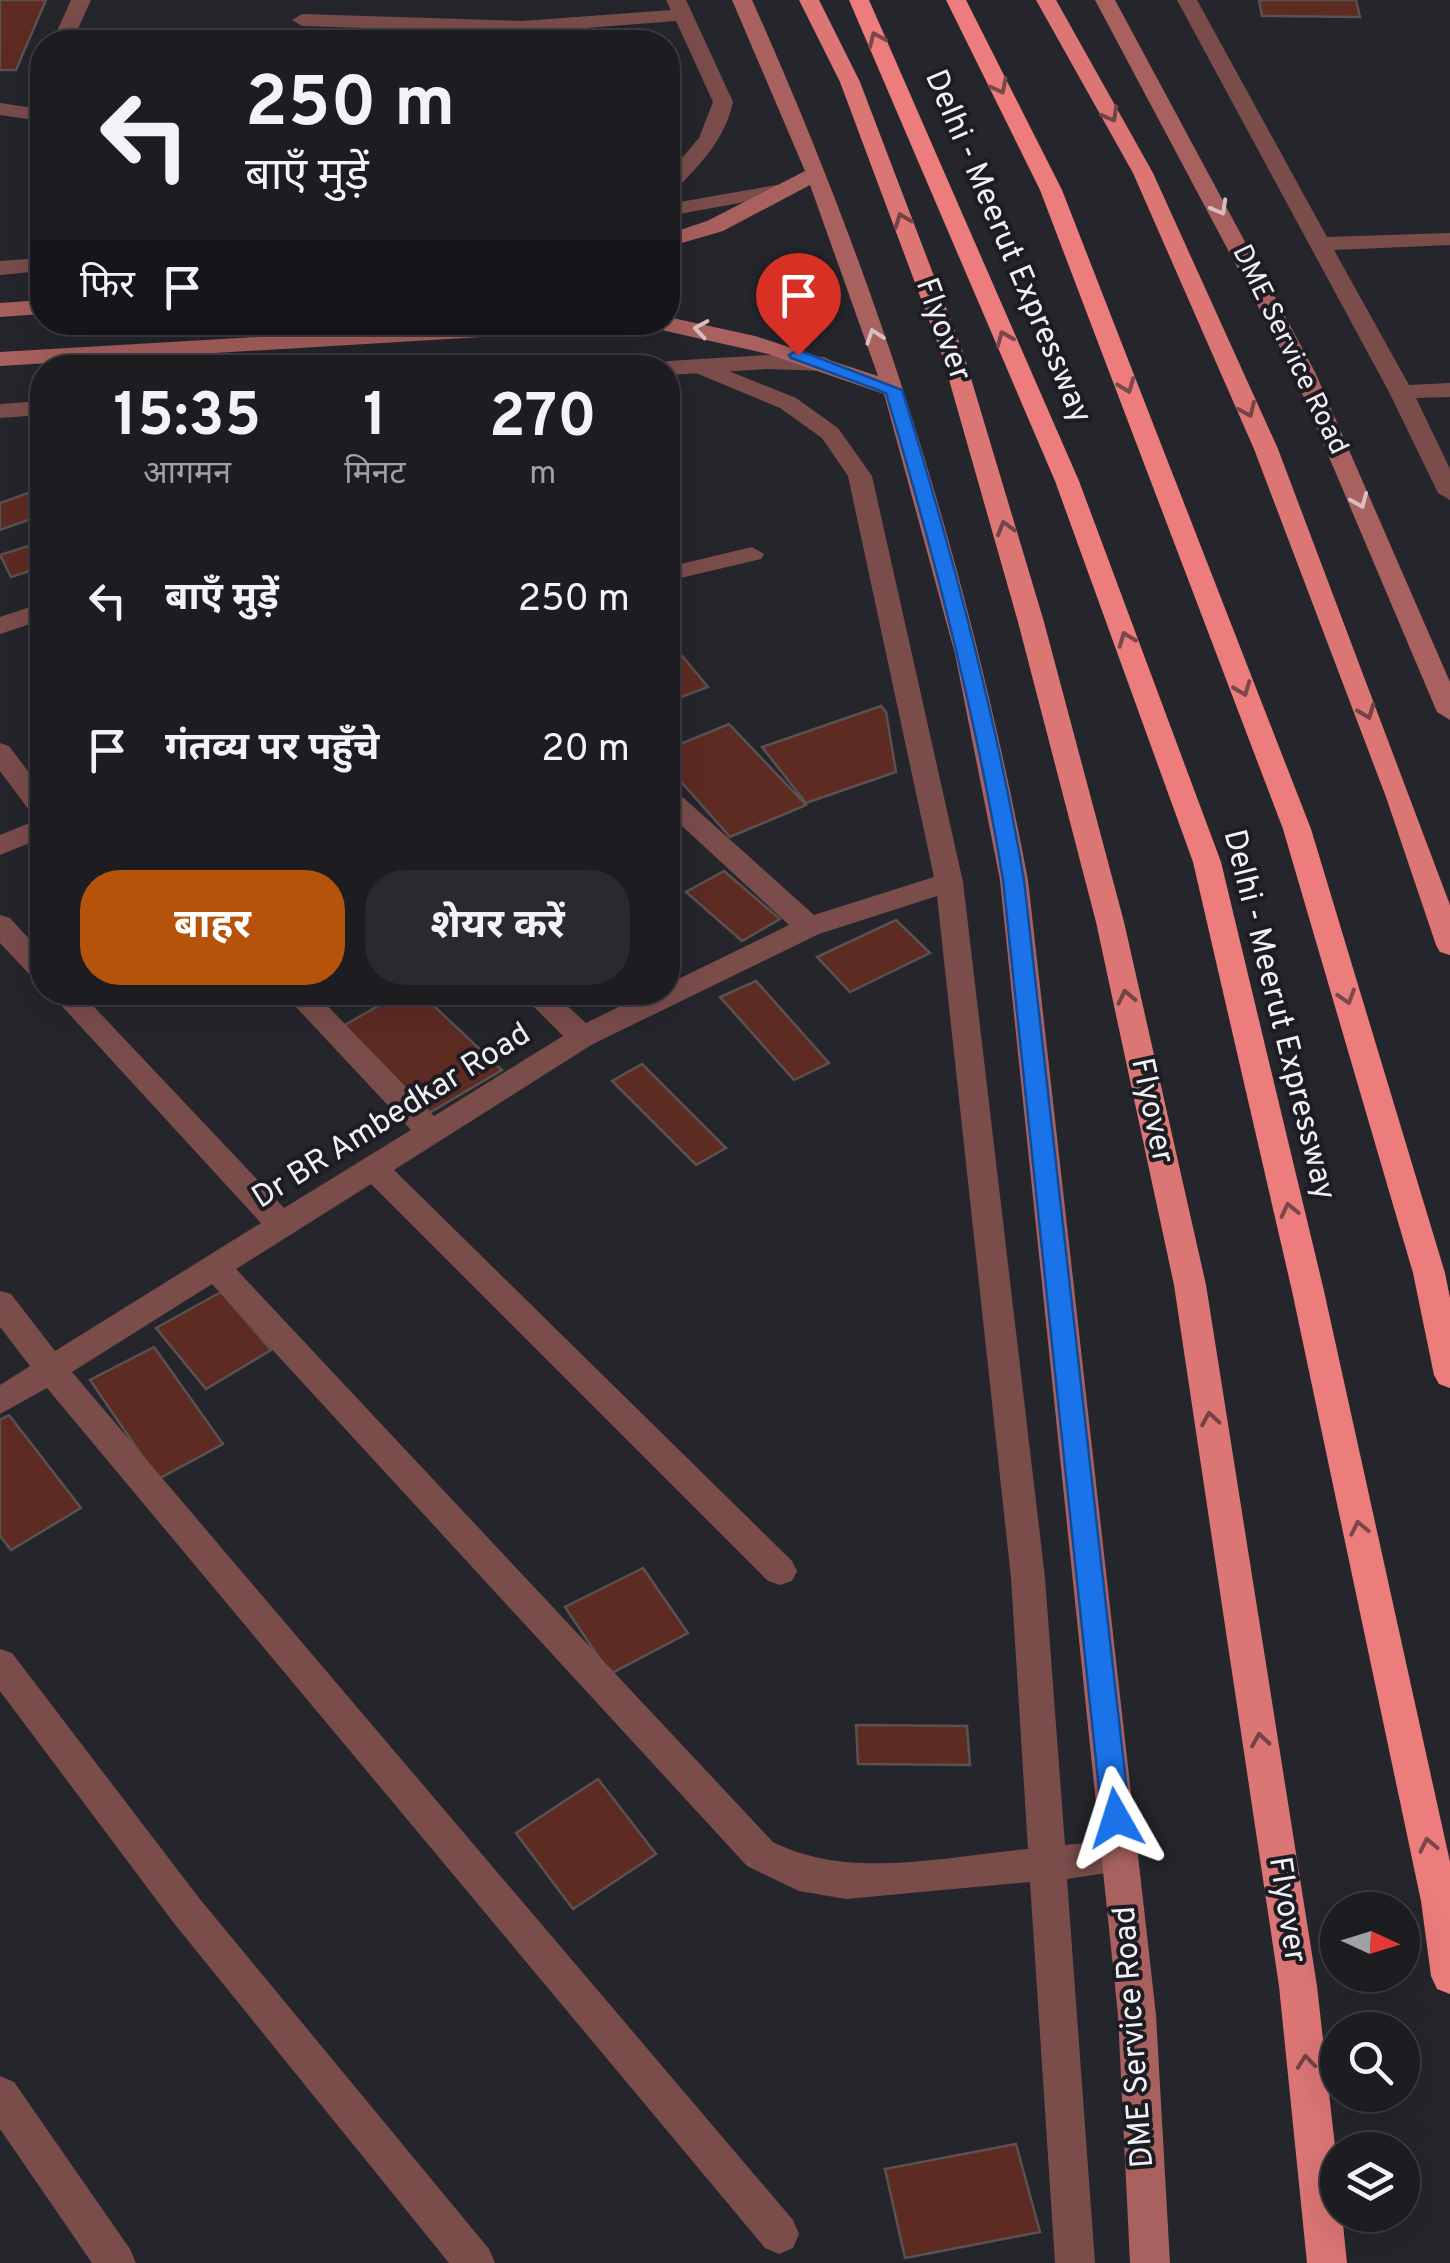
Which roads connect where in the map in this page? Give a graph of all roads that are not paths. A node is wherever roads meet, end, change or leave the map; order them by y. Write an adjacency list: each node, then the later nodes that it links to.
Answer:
1 (81, 0): 11 (street)
2 (742, 0): 15 (main road, DME Service Road)
3 (810, 0): 79 (highway, Flyover, one-way to 3)
4 (859, 0): 72 (highway, Delhi - Meerut Expressway, one-way to 4)
5 (956, 0): 66 (highway, Delhi - Meerut Expressway, one-way to 66)
6 (1046, 0): 52 (highway, one-way to 52)
7 (1106, 0): 43 (main road, DME Service Road, one-way to 43)
8 (1187, 0): 20 (street)
9 (680, 7): 10 (street); 14 (street)
10 (302, 20)
11 (67, 30)
12 (0, 109): 13 (street)
13 (30, 113)
14 (680, 172)
15 (818, 173): 16 (main road); 33 (main road, DME Service Road, one-way to 15)
16 (788, 190): 17 (street); 18 (main road)
17 (680, 208)
18 (680, 237)
19 (1450, 239): 20 (street)
20 (1320, 244): 35 (street)
21 (30, 265): 22 (street)
22 (0, 268)
23 (30, 308): 24 (main road)
24 (0, 310)
25 (680, 325): 30 (main road, one-way to 25)
26 (308, 335): 27 (main road)
27 (40, 355)
28 (30, 356): 29 (main road)
29 (0, 358)
30 (825, 364): 31 (street); 33 (main road)
31 (699, 366): 32 (street); 49 (street)
32 (680, 367)
33 (894, 390): 70 (main road, DME Service Road)
34 (1450, 390): 35 (street)
35 (1401, 392): 38 (street)
36 (30, 409): 37 (street)
37 (0, 412)
38 (1450, 493)
39 (752, 554): 40 (street)
40 (680, 571)
41 (30, 615): 42 (street)
42 (0, 626)
43 (1450, 712)
44 (0, 752): 45 (street)
45 (30, 792)
46 (680, 809): 51 (street)
47 (30, 832): 48 (street)
48 (0, 846)
49 (949, 882): 51 (street, Dr BR Ambedkar Road); 71 (street)
50 (0, 924): 53 (street)
51 (808, 926): 54 (street, Dr BR Ambedkar Road)
52 (1450, 944)
53 (30, 957)
54 (680, 990)
55 (76, 1005): 62 (street)
56 (309, 1005): 60 (street)
57 (547, 1005): 59 (street)
58 (650, 1005): 59 (street, Dr BR Ambedkar Road)
59 (584, 1038): 60 (street, Dr BR Ambedkar Road)
60 (431, 1132): 61 (street, Dr BR Ambedkar Road)
61 (375, 1170): 62 (street, Dr BR Ambedkar Road); 68 (street)
62 (283, 1227): 63 (street, Dr BR Ambedkar Road)
63 (216, 1268): 65 (street, Dr BR Ambedkar Road); 71 (street)
64 (0, 1303): 65 (street)
65 (52, 1371): 67 (street, Dr BR Ambedkar Road); 74 (street)
66 (1450, 1375)
67 (0, 1401)
68 (780, 1571)
69 (0, 1664): 76 (street)
70 (1120, 1858): 71 (street); 78 (main road, DME Service Road)
71 (1048, 1862): 77 (street)
72 (1450, 1976)
73 (0, 2096): 75 (street)
74 (779, 2234)
75 (116, 2263)
76 (476, 2263)
77 (1075, 2263)
78 (1150, 2263)
79 (1327, 2263)

